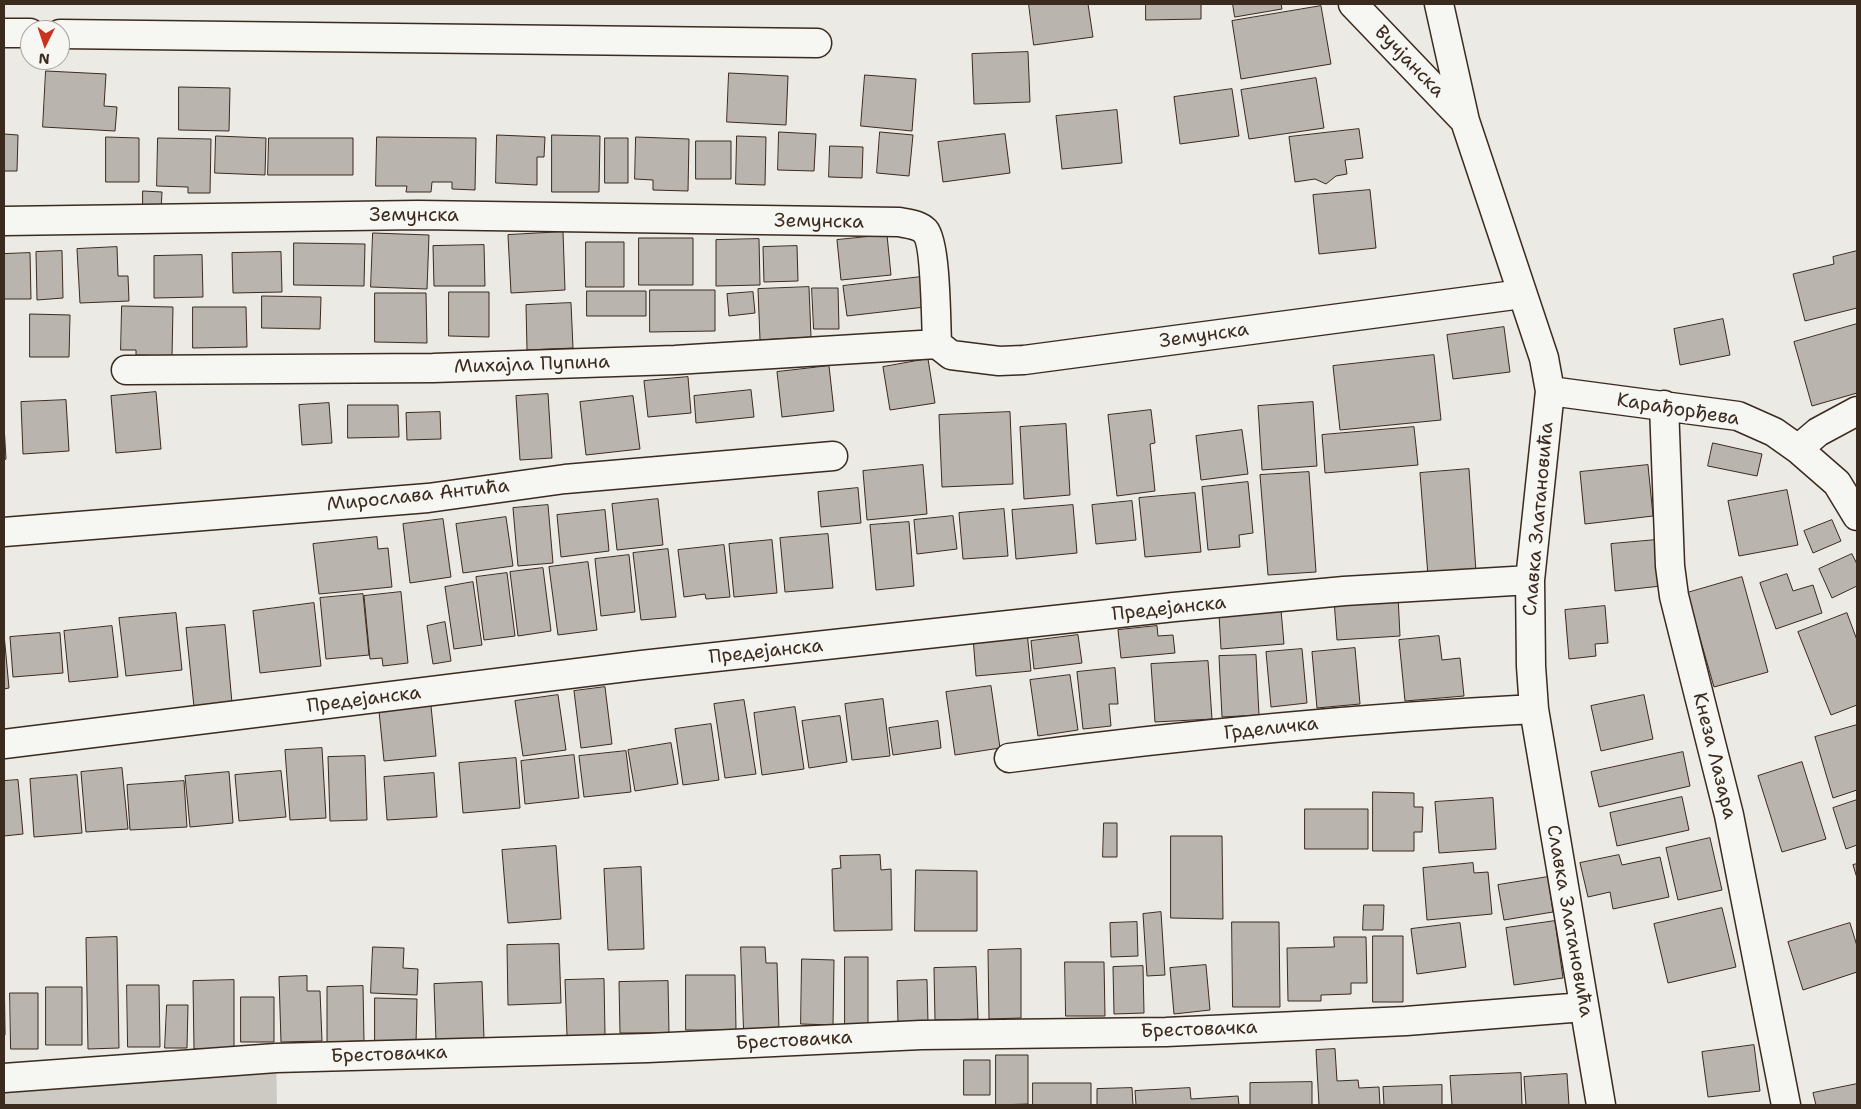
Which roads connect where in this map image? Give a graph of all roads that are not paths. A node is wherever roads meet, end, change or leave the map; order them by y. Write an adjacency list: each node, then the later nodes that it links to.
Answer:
1 (1354, 4): 7 (street, Вучјанска)
2 (1439, 4): 7 (street, Славка Златановића)
3 (4, 33): 4 (street)
4 (20, 33)
5 (70, 34): 6 (street)
6 (816, 43)
7 (1465, 121): 9 (street, Славка Златановића)
8 (4, 221): 10 (street, Земунска)
9 (1522, 294): 10 (street, Земунска); 12 (street, Славка Златановића)
10 (937, 344): 11 (street, Михајла Пупина)
11 (126, 370)
12 (1550, 391): 13 (street, Карађорђева); 19 (street, Славка Златановића)
13 (1664, 405): 15 (street, Карађорђева); 26 (street, Кнеза Лазара)
14 (1857, 411): 15 (street)
15 (1798, 449): 17 (street, Карађорђева)
16 (833, 456): 18 (street, Мирослава Антића)
17 (1857, 516)
18 (4, 532)
19 (1530, 580): 20 (street, Славка Златановића); 21 (street, Предејанска)
20 (1534, 710): 22 (street, Грделичка); 23 (street, Славка Златановића)
21 (4, 744)
22 (1009, 758)
23 (1584, 1007): 24 (street, Брестовачка); 25 (street, Славка Златановића)
24 (4, 1078)
25 (1601, 1105)
26 (1786, 1105)

